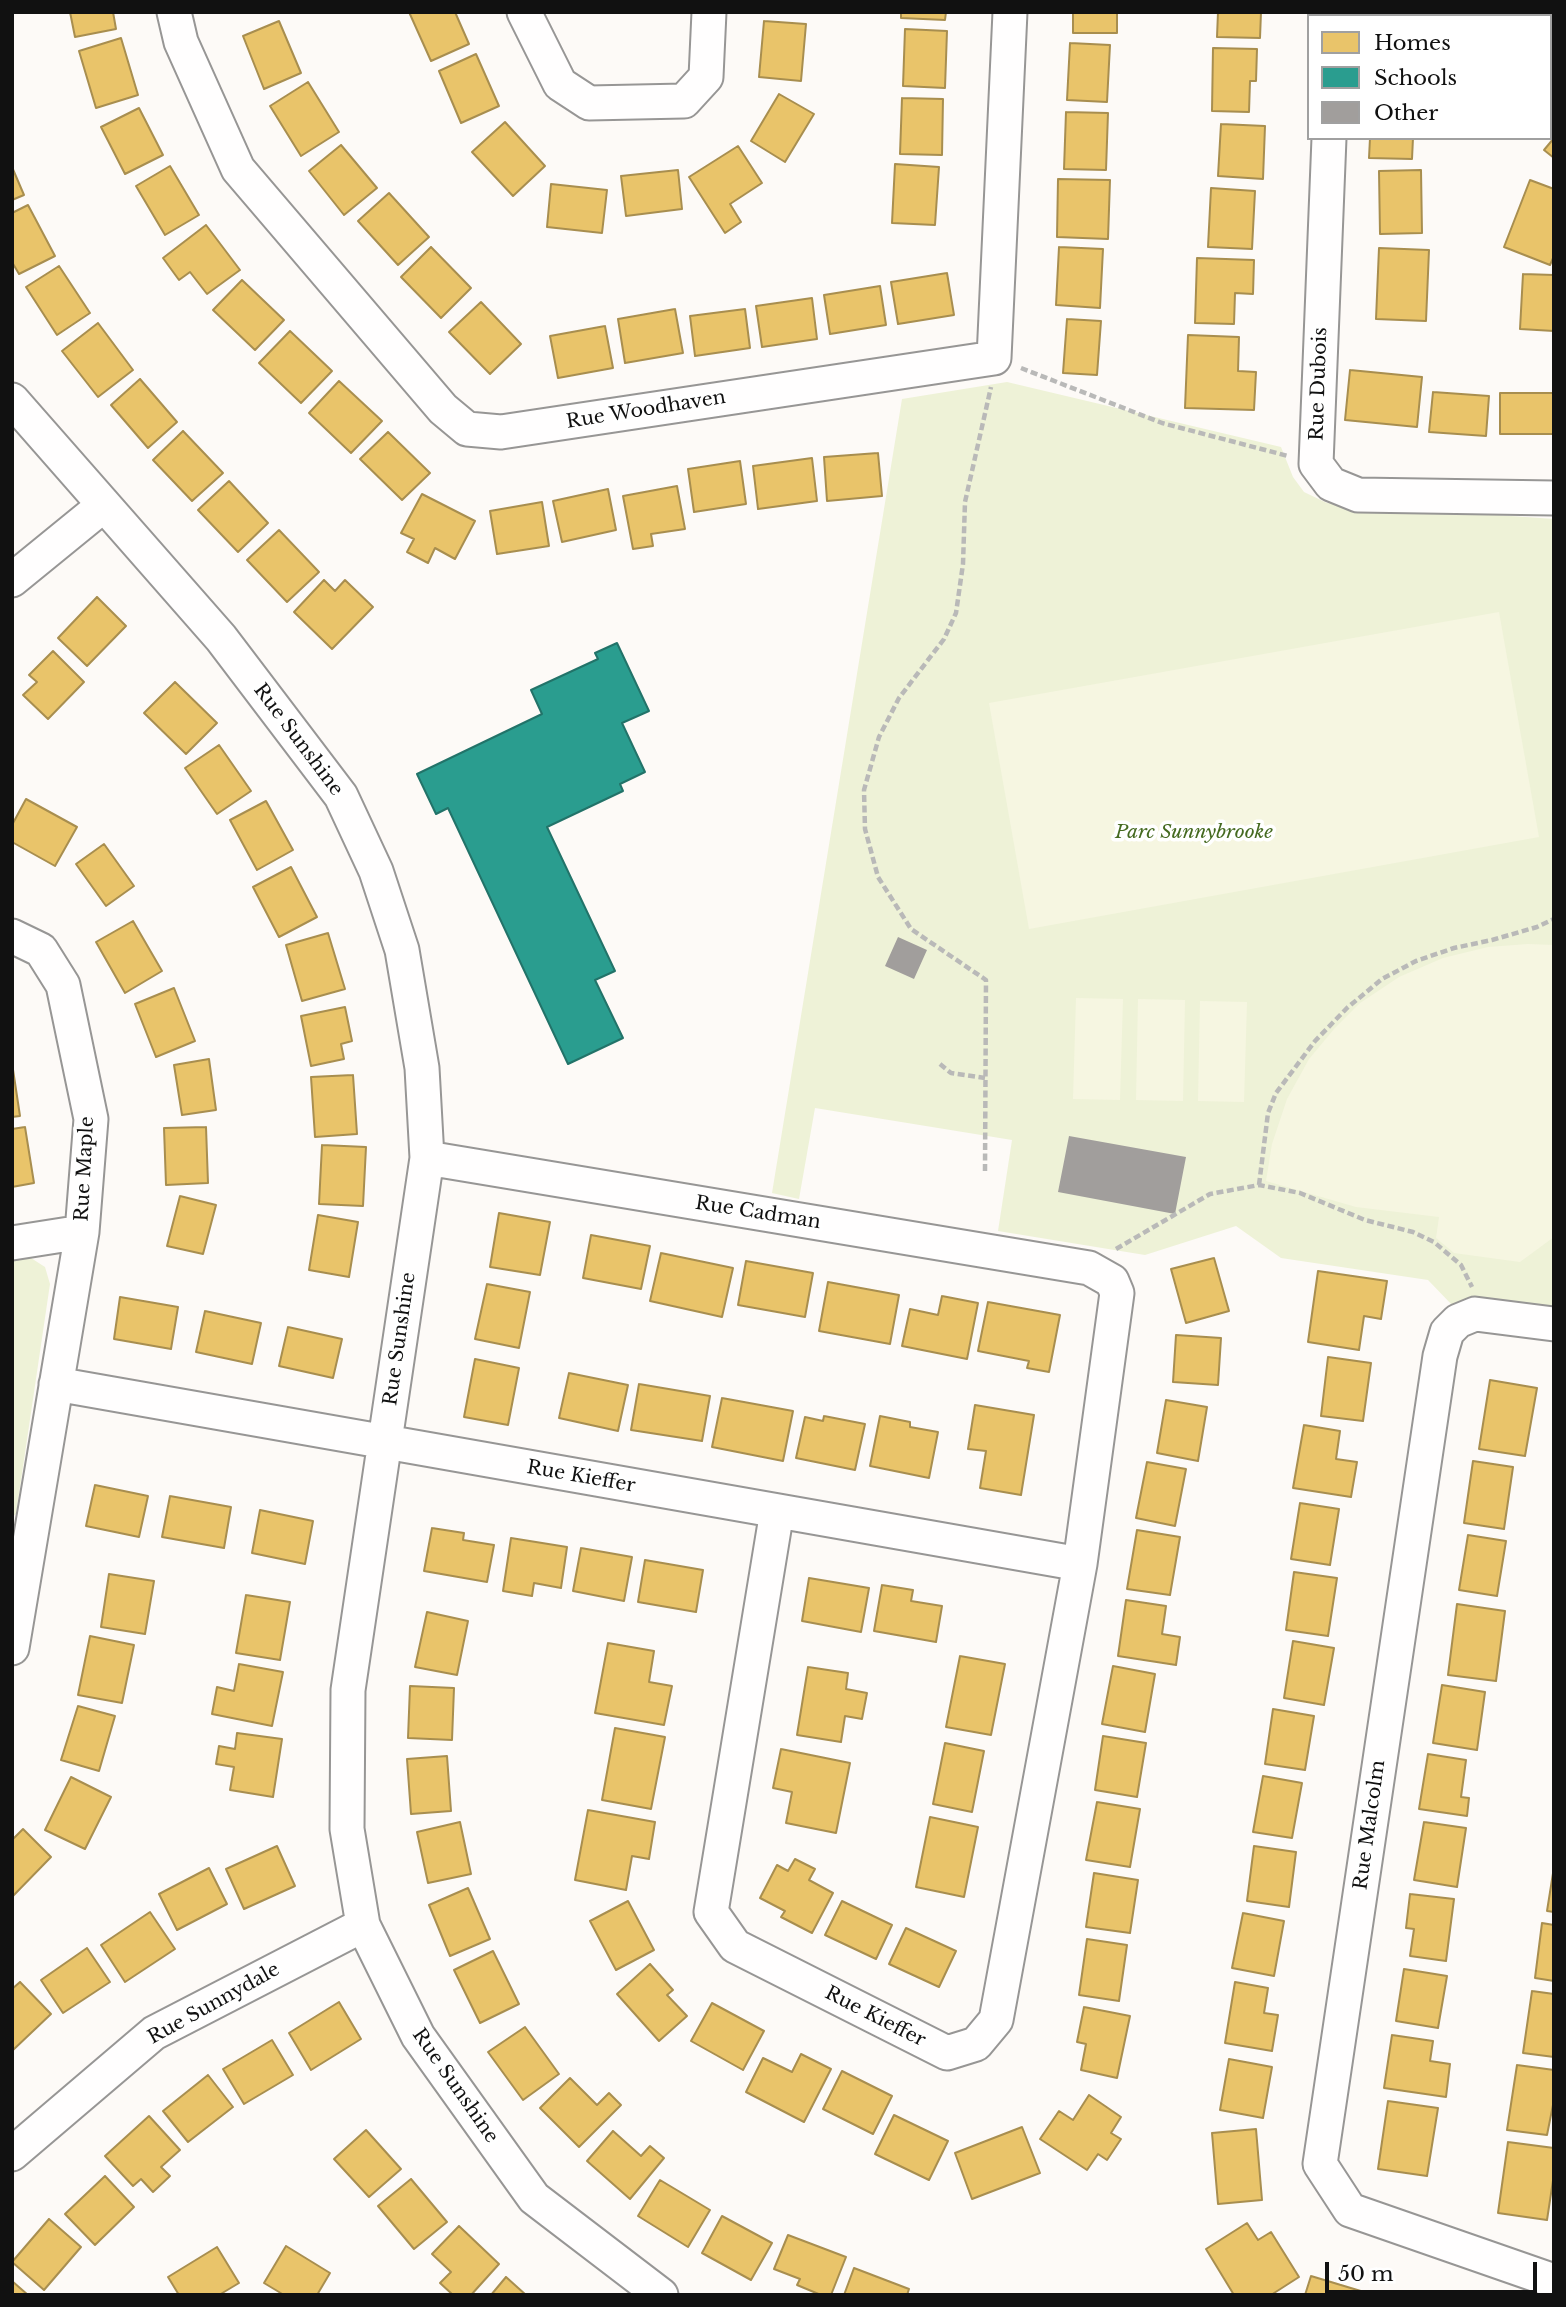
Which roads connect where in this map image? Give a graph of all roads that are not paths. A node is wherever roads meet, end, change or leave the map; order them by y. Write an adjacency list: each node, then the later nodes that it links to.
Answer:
1 (174, 12): 4 (street, Rue Woodhaven)
2 (524, 12): 3 (street)
3 (709, 12)
4 (1010, 12)
5 (1329, 140): 7 (street, Rue Dubois)
6 (12, 400): 8 (street, Rue Sunshine)
7 (1554, 498)
8 (104, 505): 9 (street); 11 (street, Rue Sunshine)
9 (12, 580)
10 (12, 936): 12 (street, Rue Maple)
11 (427, 1158): 14 (street, Rue Cadman); 17 (street, Rue Sunshine)
12 (82, 1232): 13 (street); 16 (street, Rue Maple)
13 (12, 1243)
14 (1089, 1268): 20 (street, Rue Kieffer)
15 (1554, 1324): 24 (street, Rue Malcolm)
16 (57, 1384): 17 (street); 19 (street, Rue Maple)
17 (385, 1442): 18 (street, Rue Kieffer); 22 (street, Rue Sunshine)
18 (778, 1511): 20 (street, Rue Kieffer); 20 (street, Rue Kieffer)
19 (20, 1555): 21 (street, Rue Maple)
20 (1080, 1564)
21 (12, 1648)
22 (363, 1924): 23 (street, Rue Sunnydale); 25 (street, Rue Sunshine)
23 (12, 2154)
24 (1554, 2281)
25 (661, 2295)

